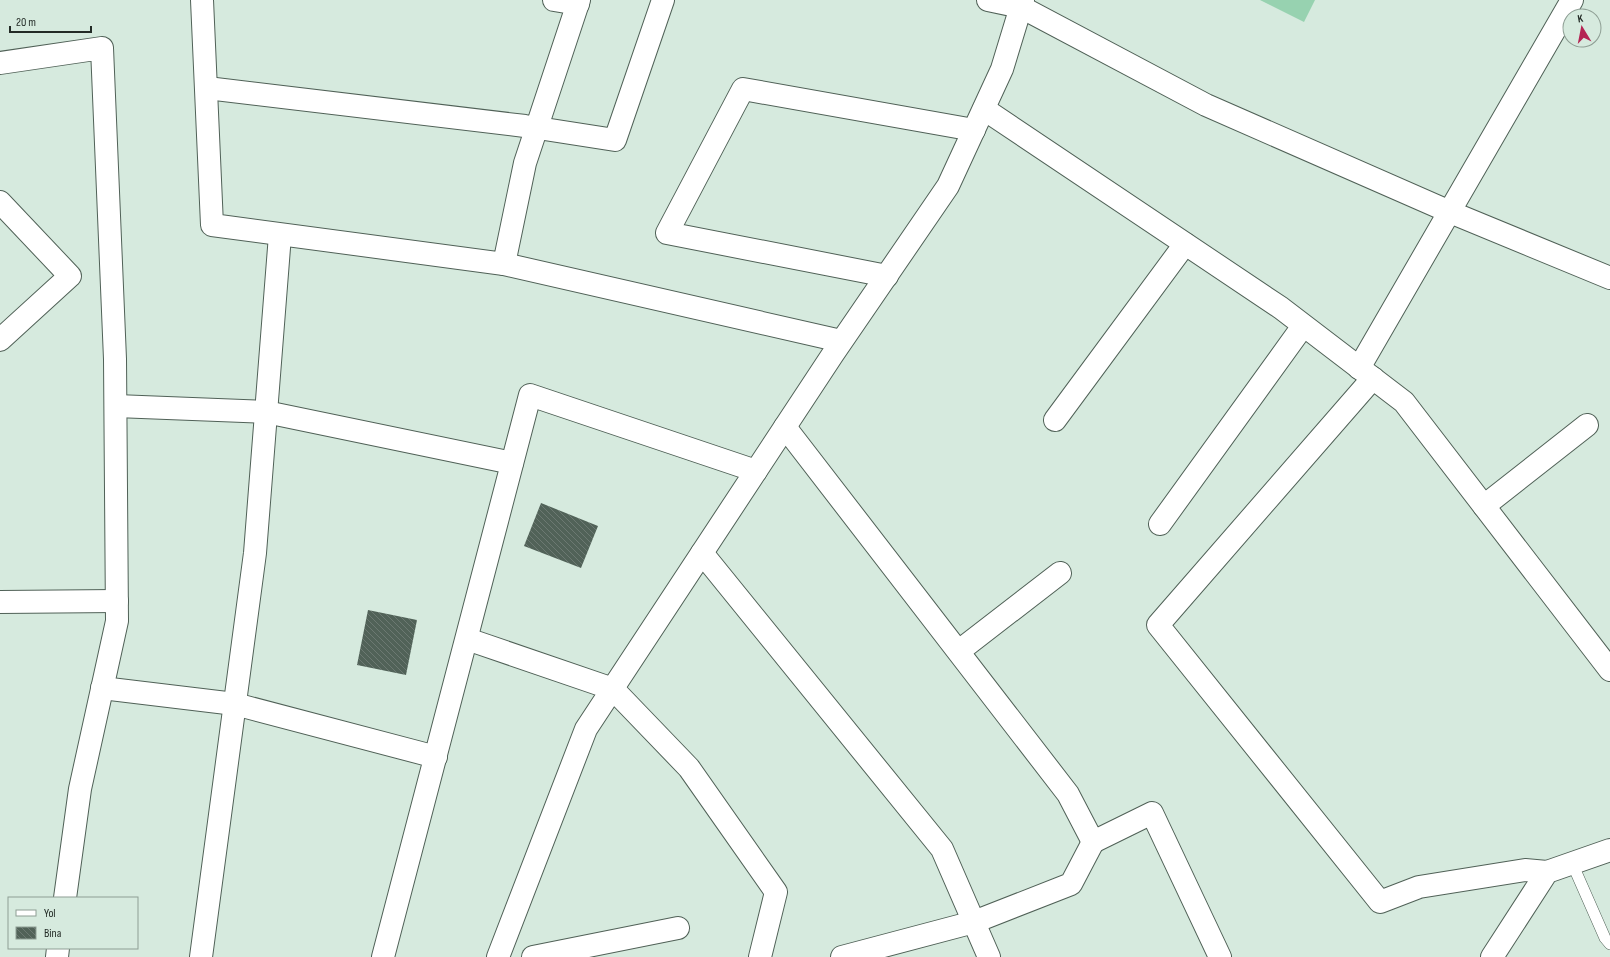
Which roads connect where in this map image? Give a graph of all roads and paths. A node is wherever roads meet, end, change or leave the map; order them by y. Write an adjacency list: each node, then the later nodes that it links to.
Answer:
1 (202, 0): 9 (street)
2 (554, 0): 6 (street)
3 (663, 0): 11 (street)
4 (988, 0): 7 (street)
5 (1572, 0): 14 (street)
6 (579, 2): 11 (street)
7 (1022, 4): 10 (street); 14 (street)
8 (0, 63): 24 (street)
9 (207, 88): 11 (street); 15 (street)
10 (984, 109): 12 (street); 16 (street)
11 (537, 128): 17 (street)
12 (974, 130): 18 (street); 18 (street)
13 (0, 202): 21 (street)
14 (1450, 212): 19 (street); 23 (street)
15 (280, 235): 17 (street); 25 (street)
16 (1185, 244): 20 (street); 26 (street)
17 (504, 264): 22 (street)
18 (887, 276): 22 (street)
19 (1610, 278)
20 (1303, 326): 23 (street); 32 (street)
21 (0, 340)
22 (841, 341): 28 (street)
23 (1366, 373): 31 (street); 47 (street)
24 (116, 406): 25 (street); 35 (street)
25 (266, 412): 29 (street); 42 (street)
26 (1055, 420)
27 (1587, 426): 31 (street)
28 (785, 427): 30 (street); 38 (street)
29 (512, 463): 30 (street); 37 (street)
30 (756, 471): 33 (street)
31 (1484, 506): 39 (street)
32 (1160, 524)
33 (702, 553): 41 (street); 49 (street)
34 (1060, 573): 38 (street)
35 (117, 601): 36 (street); 40 (street)
36 (0, 602)
37 (467, 639): 41 (street); 43 (street)
38 (959, 652): 44 (street)
39 (1610, 670)
40 (102, 688): 42 (street); 48 (street)
41 (613, 689): 54 (street); 56 (street)
42 (235, 704): 43 (street); 52 (street)
43 (436, 757): 53 (street)
44 (1093, 842): 49 (street); 59 (street)
45 (1610, 850): 46 (street)
46 (1572, 863): 47 (street); 51 (lane)
47 (1547, 872): 60 (street)
48 (65, 897)
49 (974, 922): 57 (street); 58 (street)
50 (678, 928): 55 (street)
51 (1610, 944)
52 (201, 957)
53 (383, 957)
54 (498, 957)
55 (533, 957)
56 (760, 957)
57 (842, 957)
58 (989, 957)
59 (1220, 957)
60 (1492, 957)

